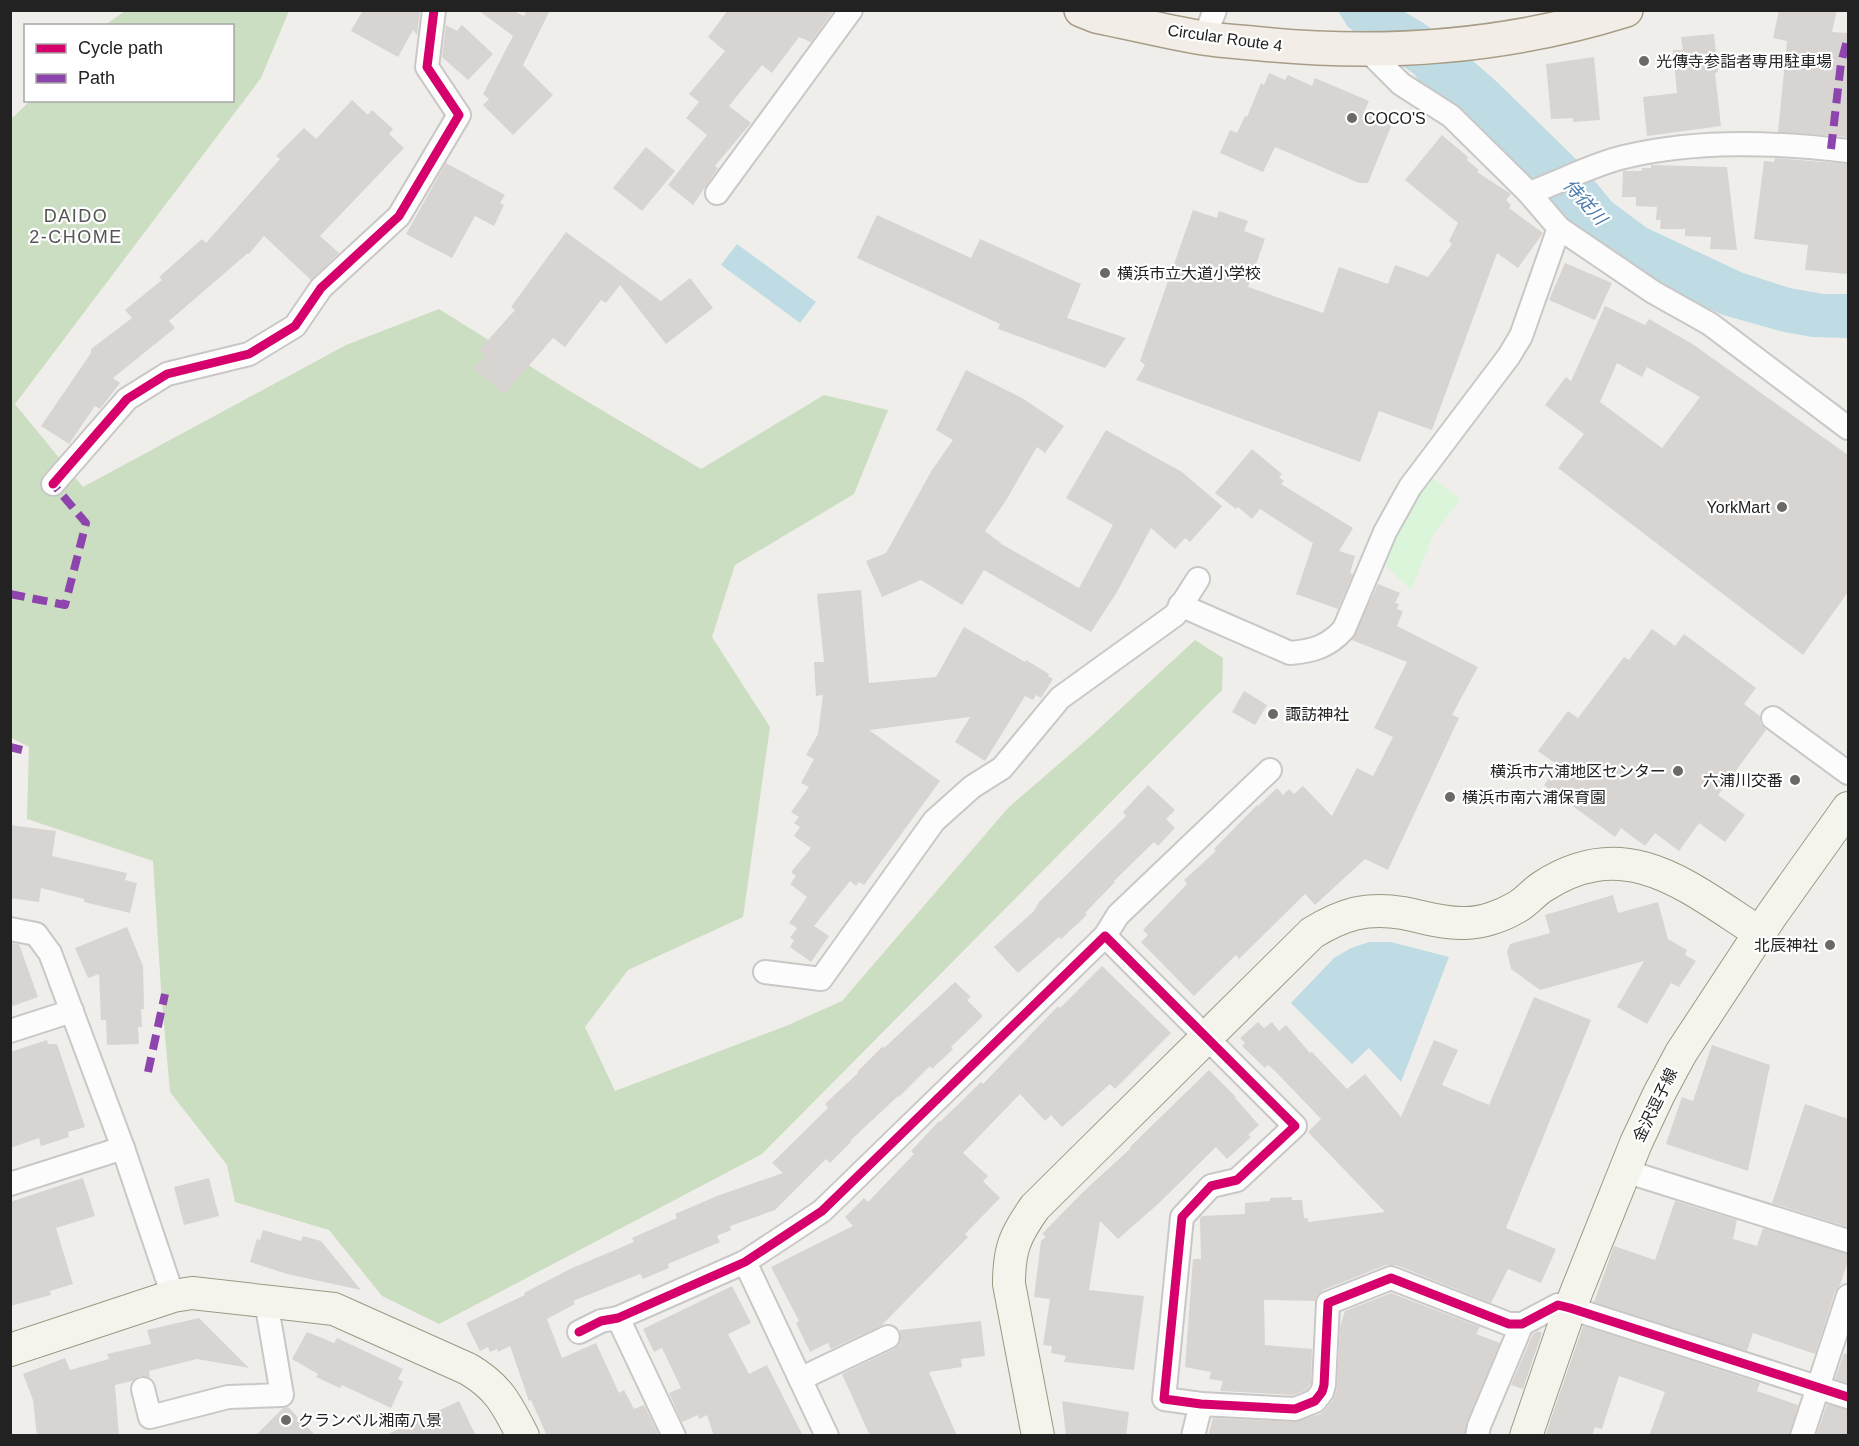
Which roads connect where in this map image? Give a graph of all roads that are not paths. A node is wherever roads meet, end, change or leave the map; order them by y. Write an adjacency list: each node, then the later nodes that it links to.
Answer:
1 (434, 10): 13 (street)
2 (851, 10): 10 (street)
3 (1081, 10): 6 (main road, Circular Route 4)
4 (1626, 10): 5 (main road)
5 (1569, 18): 7 (main road, Circular Route 4)
6 (1210, 24): 7 (main road, Circular Route 4)
7 (1370, 50): 9 (street)
8 (1848, 151): 9 (street)
9 (1532, 192): 11 (street)
10 (717, 193)
11 (1559, 228): 12 (street); 15 (street)
12 (1848, 429)
13 (53, 484)
14 (1197, 579): 15 (street)
15 (1180, 605): 23 (street)
16 (1773, 718): 18 (street)
17 (1270, 770): 22 (street)
18 (1848, 773)
19 (1848, 808): 21 (street, 金沢逗子線)
20 (10, 929): 24 (street)
21 (1760, 933): 26 (street); 28 (street, 金沢逗子線)
22 (1105, 936): 26 (street); 31 (street)
23 (765, 972)
24 (72, 1011): 25 (street); 27 (street)
25 (10, 1031)
26 (1206, 1038): 45 (street); 49 (street)
27 (123, 1148): 29 (street); 32 (street)
28 (1625, 1171): 30 (street); 35 (street, 金沢逗子線)
29 (10, 1184)
30 (1848, 1241)
31 (745, 1262): 36 (street); 41 (street)
32 (173, 1296): 34 (street); 40 (street)
33 (1848, 1296): 42 (street)
34 (266, 1301): 43 (street); 46 (street)
35 (1570, 1308): 37 (street); 42 (street); 52 (street, 金沢逗子線)
36 (618, 1318): 38 (street); 47 (street)
37 (1522, 1324): 45 (street); 51 (street)
38 (579, 1332)
39 (888, 1337): 41 (street)
40 (10, 1350)
41 (800, 1379): 48 (street)
42 (1817, 1388): 44 (street); 53 (street)
43 (142, 1389)
44 (1848, 1397)
45 (1201, 1404): 50 (street)
46 (523, 1436)
47 (674, 1436)
48 (827, 1436)
49 (1038, 1436)
50 (1193, 1436)
51 (1477, 1436)
52 (1526, 1436)
53 (1802, 1436)

